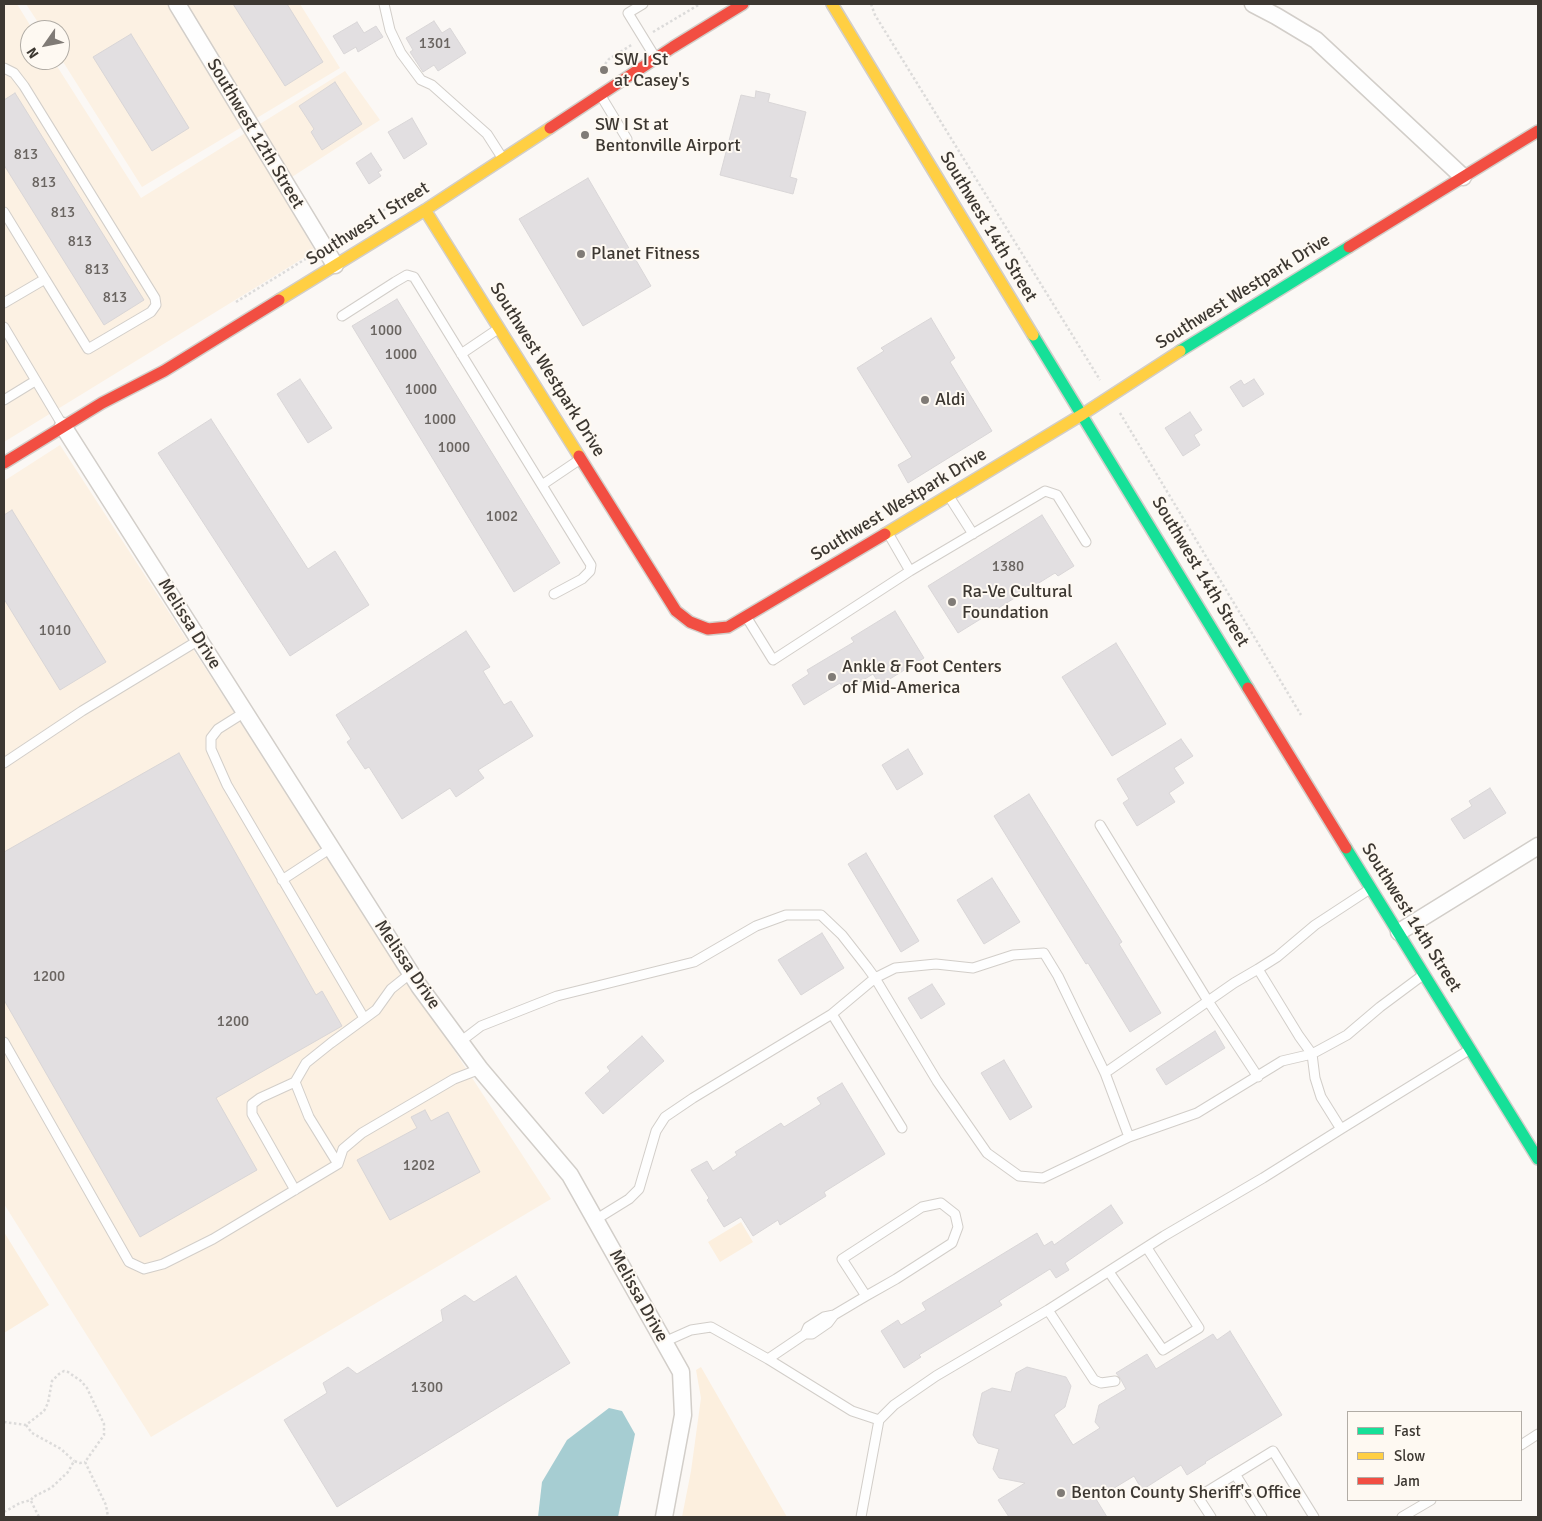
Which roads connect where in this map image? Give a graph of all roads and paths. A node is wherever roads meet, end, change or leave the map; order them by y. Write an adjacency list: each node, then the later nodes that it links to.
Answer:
1 (177, 4): 19 (street, Southwest 12th Street)
2 (384, 4): 15 (lane)
3 (643, 4): 10 (lane)
4 (700, 4): 9 (path)
5 (743, 4): 10 (main road, Southwest I Street)
6 (832, 4): 30 (main road, Southwest 14th Street)
7 (871, 4): 27 (path)
8 (1253, 4): 16 (street)
9 (674, 20)
10 (656, 59): 12 (main road, Southwest I Street)
11 (4, 68): 20 (lane)
12 (601, 95): 14 (lane); 15 (main road, Southwest I Street)
13 (1538, 131): 16 (main road, Southwest Westpark Drive)
14 (627, 139)
15 (503, 160): 17 (main road, Southwest I Street)
16 (1463, 177): 30 (main road, Southwest Westpark Drive)
17 (425, 210): 19 (main road, Southwest I Street); 24 (main road, Southwest Westpark Drive)
18 (4, 212): 20 (lane)
19 (335, 265): 31 (main road, Southwest I Street)
20 (45, 279): 21 (lane)
21 (4, 303)
22 (342, 316): 25 (lane)
23 (4, 327): 26 (lane)
24 (500, 328): 25 (lane); 32 (main road, Southwest Westpark Drive)
25 (461, 354): 34 (lane)
26 (35, 380): 28 (lane); 31 (lane)
27 (1101, 382)
28 (4, 400)
29 (1119, 412): 44 (path)
30 (1083, 414): 35 (main road, Southwest Westpark Drive); 50 (main road, Southwest 14th Street)
31 (63, 426): 33 (main road, Southwest I Street); 42 (street, Melissa Drive)
32 (581, 458): 34 (lane); 41 (main road, Southwest Westpark Drive)
33 (4, 463)
34 (542, 485): 40 (lane)
35 (950, 497): 36 (main road, Southwest Westpark Drive); 37 (lane)
36 (888, 533): 39 (lane); 41 (main road, Southwest Westpark Drive)
37 (973, 534): 38 (lane); 39 (lane)
38 (1086, 542)
39 (910, 571): 41 (lane)
40 (554, 594)
41 (746, 616)
42 (199, 640): 43 (street, Melissa Drive); 45 (lane)
43 (245, 712): 48 (street, Melissa Drive); 49 (lane)
44 (1302, 715)
45 (4, 763)
46 (1100, 825): 56 (lane)
47 (1538, 846): 51 (street)
48 (331, 848): 49 (lane); 53 (street, Melissa Drive)
49 (282, 880): 58 (lane)
50 (1372, 888): 51 (main road, Southwest 14th Street); 52 (lane)
51 (1399, 932): 54 (main road, Southwest 14th Street)
52 (1258, 969): 56 (lane); 62 (lane)
53 (411, 974): 58 (lane); 60 (street, Melissa Drive)
54 (1425, 974): 61 (main road, Southwest 14th Street); 62 (lane)
55 (875, 978): 57 (lane); 60 (lane); 64 (lane); 69 (lane)
56 (1208, 1001): 64 (lane); 65 (lane)
57 (832, 1014): 67 (lane); 73 (lane)
58 (364, 1018): 66 (lane)
59 (4, 1042): 72 (lane)
60 (460, 1042): 63 (street, Melissa Drive)
61 (1471, 1049): 68 (lane); 70 (main road, Southwest 14th Street)
62 (1312, 1054): 65 (lane); 68 (lane)
63 (480, 1069): 71 (lane); 73 (street, Melissa Drive)
64 (1105, 1073): 69 (lane)
65 (1258, 1077): 69 (lane)
66 (295, 1082): 71 (lane); 72 (lane)
67 (902, 1128)
68 (1341, 1129): 74 (lane)
69 (1129, 1137)
70 (1538, 1159)
71 (338, 1164): 72 (lane)
72 (295, 1190)
73 (595, 1220): 78 (street, Melissa Drive)
74 (1147, 1248): 75 (lane); 75 (lane)
75 (1109, 1272): 77 (lane)
76 (866, 1296): 76 (lane); 79 (lane)
77 (1048, 1310): 80 (lane); 81 (lane)
78 (664, 1342): 79 (lane); 94 (street, Melissa Drive)
79 (768, 1359): 81 (lane)
80 (1115, 1382)
81 (879, 1420): 95 (lane)
82 (4, 1422): 83 (path)
83 (26, 1425): 86 (path); 87 (path)
84 (1538, 1434): 85 (lane)
85 (1522, 1444)
86 (74, 1461): 87 (path); 89 (path)
87 (85, 1462): 93 (path)
88 (1235, 1474): 96 (lane); 97 (lane); 98 (lane)
89 (31, 1500): 91 (path); 92 (path)
90 (1429, 1501): 99 (lane)
91 (4, 1512)
92 (39, 1517)
93 (108, 1517)
94 (664, 1517)
95 (860, 1517)
96 (1210, 1517)
97 (1262, 1517)
98 (1314, 1517)
99 (1402, 1517)

